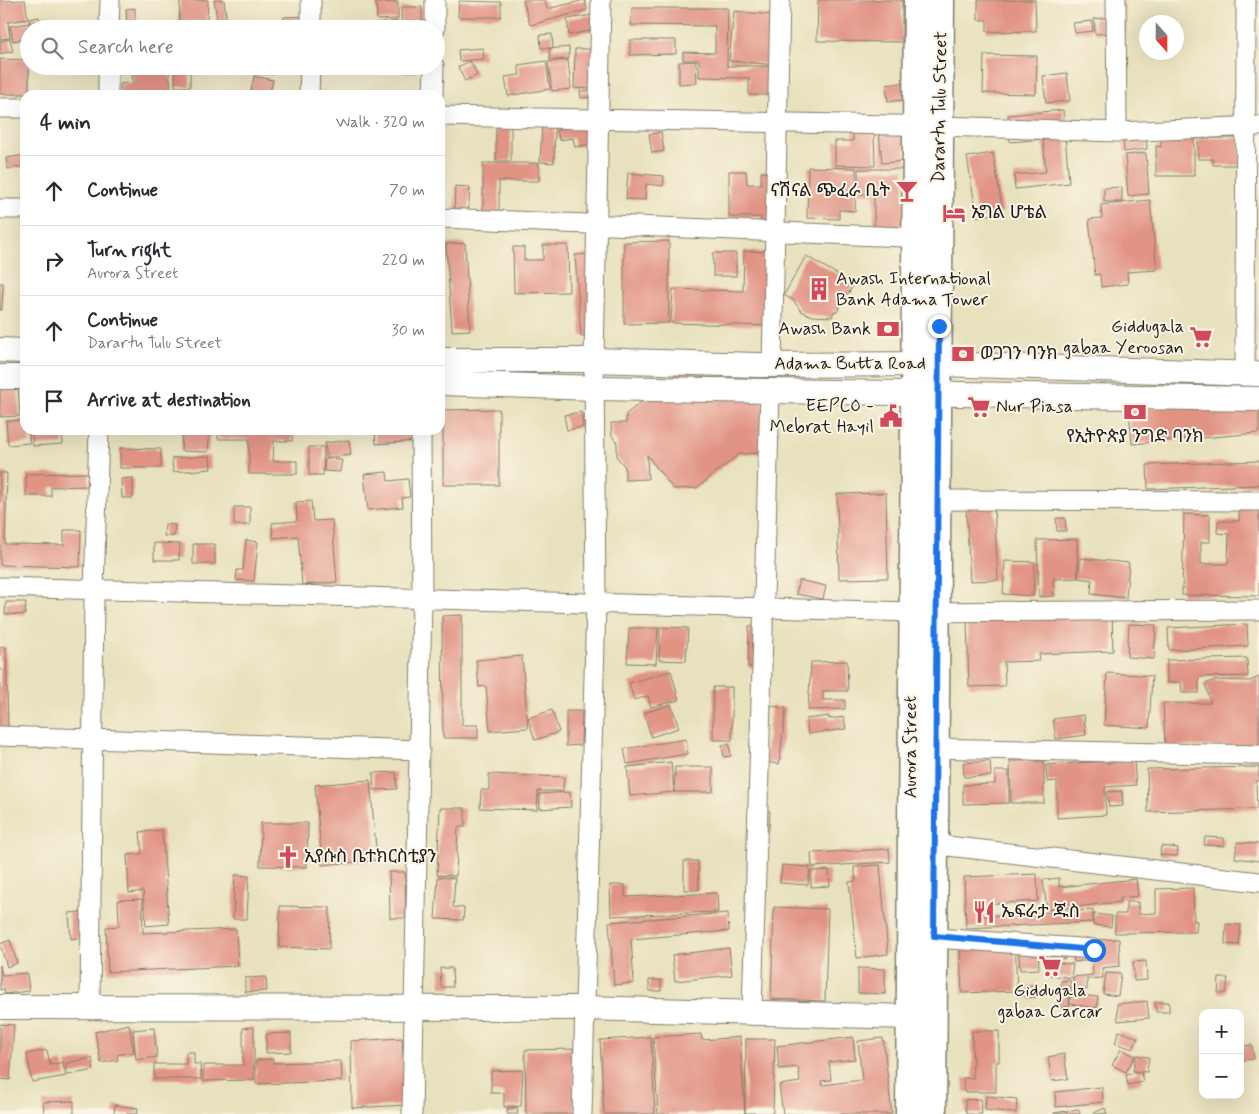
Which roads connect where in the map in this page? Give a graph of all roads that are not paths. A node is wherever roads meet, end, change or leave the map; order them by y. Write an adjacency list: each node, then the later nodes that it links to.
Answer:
1 (110, 0): 10 (street)
2 (311, 0): 11 (street)
3 (435, 0): 12 (street)
4 (602, 0): 22 (street)
5 (780, 0): 23 (street)
6 (917, 0): 24 (main road, Darartu Tulu Street)
7 (942, 0): 24 (main road, Darartu Tulu Street)
8 (1116, 0): 26 (street)
9 (1246, 0): 25 (street)
10 (109, 20)
11 (311, 20)
12 (435, 20)
13 (108, 75): 16 (street)
14 (310, 75): 17 (street)
15 (434, 75): 18 (street)
16 (108, 90)
17 (309, 90)
18 (433, 90)
19 (0, 108): 20 (street)
20 (20, 108)
21 (445, 116): 22 (street)
22 (599, 119): 23 (street); 30 (street)
23 (777, 123): 24 (street); 31 (street)
24 (928, 126): 26 (street); 32 (main road, Darartu Tulu Street)
25 (1252, 126): 26 (street); 38 (street)
26 (1117, 132)
27 (0, 208): 28 (street)
28 (20, 209)
29 (445, 218): 30 (street)
30 (597, 225): 31 (street); 36 (street)
31 (775, 232): 32 (street); 37 (street)
32 (927, 238): 41 (main road, Darartu Tulu Street)
33 (0, 350): 34 (street)
34 (20, 351)
35 (445, 360): 36 (street, Adama Butta Road)
36 (594, 360): 37 (street, Adama Butta Road); 43 (street)
37 (772, 365): 41 (street, Adama Butta Road)
38 (1252, 374): 41 (street, Adama Butta Road)
39 (0, 377): 40 (street)
40 (20, 377)
41 (924, 379): 44 (street, Adama Butta Road); 45 (street, Adama Butta Road); 48 (main road, Aurora Street)
42 (445, 383): 43 (street, Adama Butta Road)
43 (595, 388): 44 (street, Adama Butta Road); 53 (street)
44 (770, 391): 54 (street)
45 (1259, 399)
46 (99, 435): 51 (street)
47 (421, 435): 52 (street)
48 (926, 500): 49 (street); 56 (main road, Aurora Street)
49 (1259, 502)
50 (0, 587): 51 (street)
51 (94, 590): 52 (street); 58 (street)
52 (422, 599): 53 (street); 60 (street)
53 (596, 604): 54 (street); 69 (street)
54 (763, 608): 56 (street); 70 (street)
55 (1259, 610): 56 (street)
56 (924, 612): 59 (main road, Aurora Street)
57 (0, 736): 58 (street)
58 (92, 739): 60 (street); 67 (street)
59 (923, 749): 61 (street); 62 (main road, Aurora Street)
60 (420, 750): 68 (street)
61 (1259, 755)
62 (923, 843): 63 (street); 64 (main road, Aurora Street)
63 (1259, 882)
64 (922, 937): 65 (street); 71 (main road, Aurora Street)
65 (1094, 950)
66 (0, 1007): 67 (street)
67 (90, 1007): 68 (street)
68 (416, 1007): 69 (street); 72 (street)
69 (585, 1008): 70 (street); 73 (street)
70 (752, 1011): 71 (street)
71 (921, 1016): 74 (main road, Aurora Street); 75 (main road, Aurora Street)
72 (412, 1114)
73 (582, 1114)
74 (909, 1114)
75 (932, 1114)

